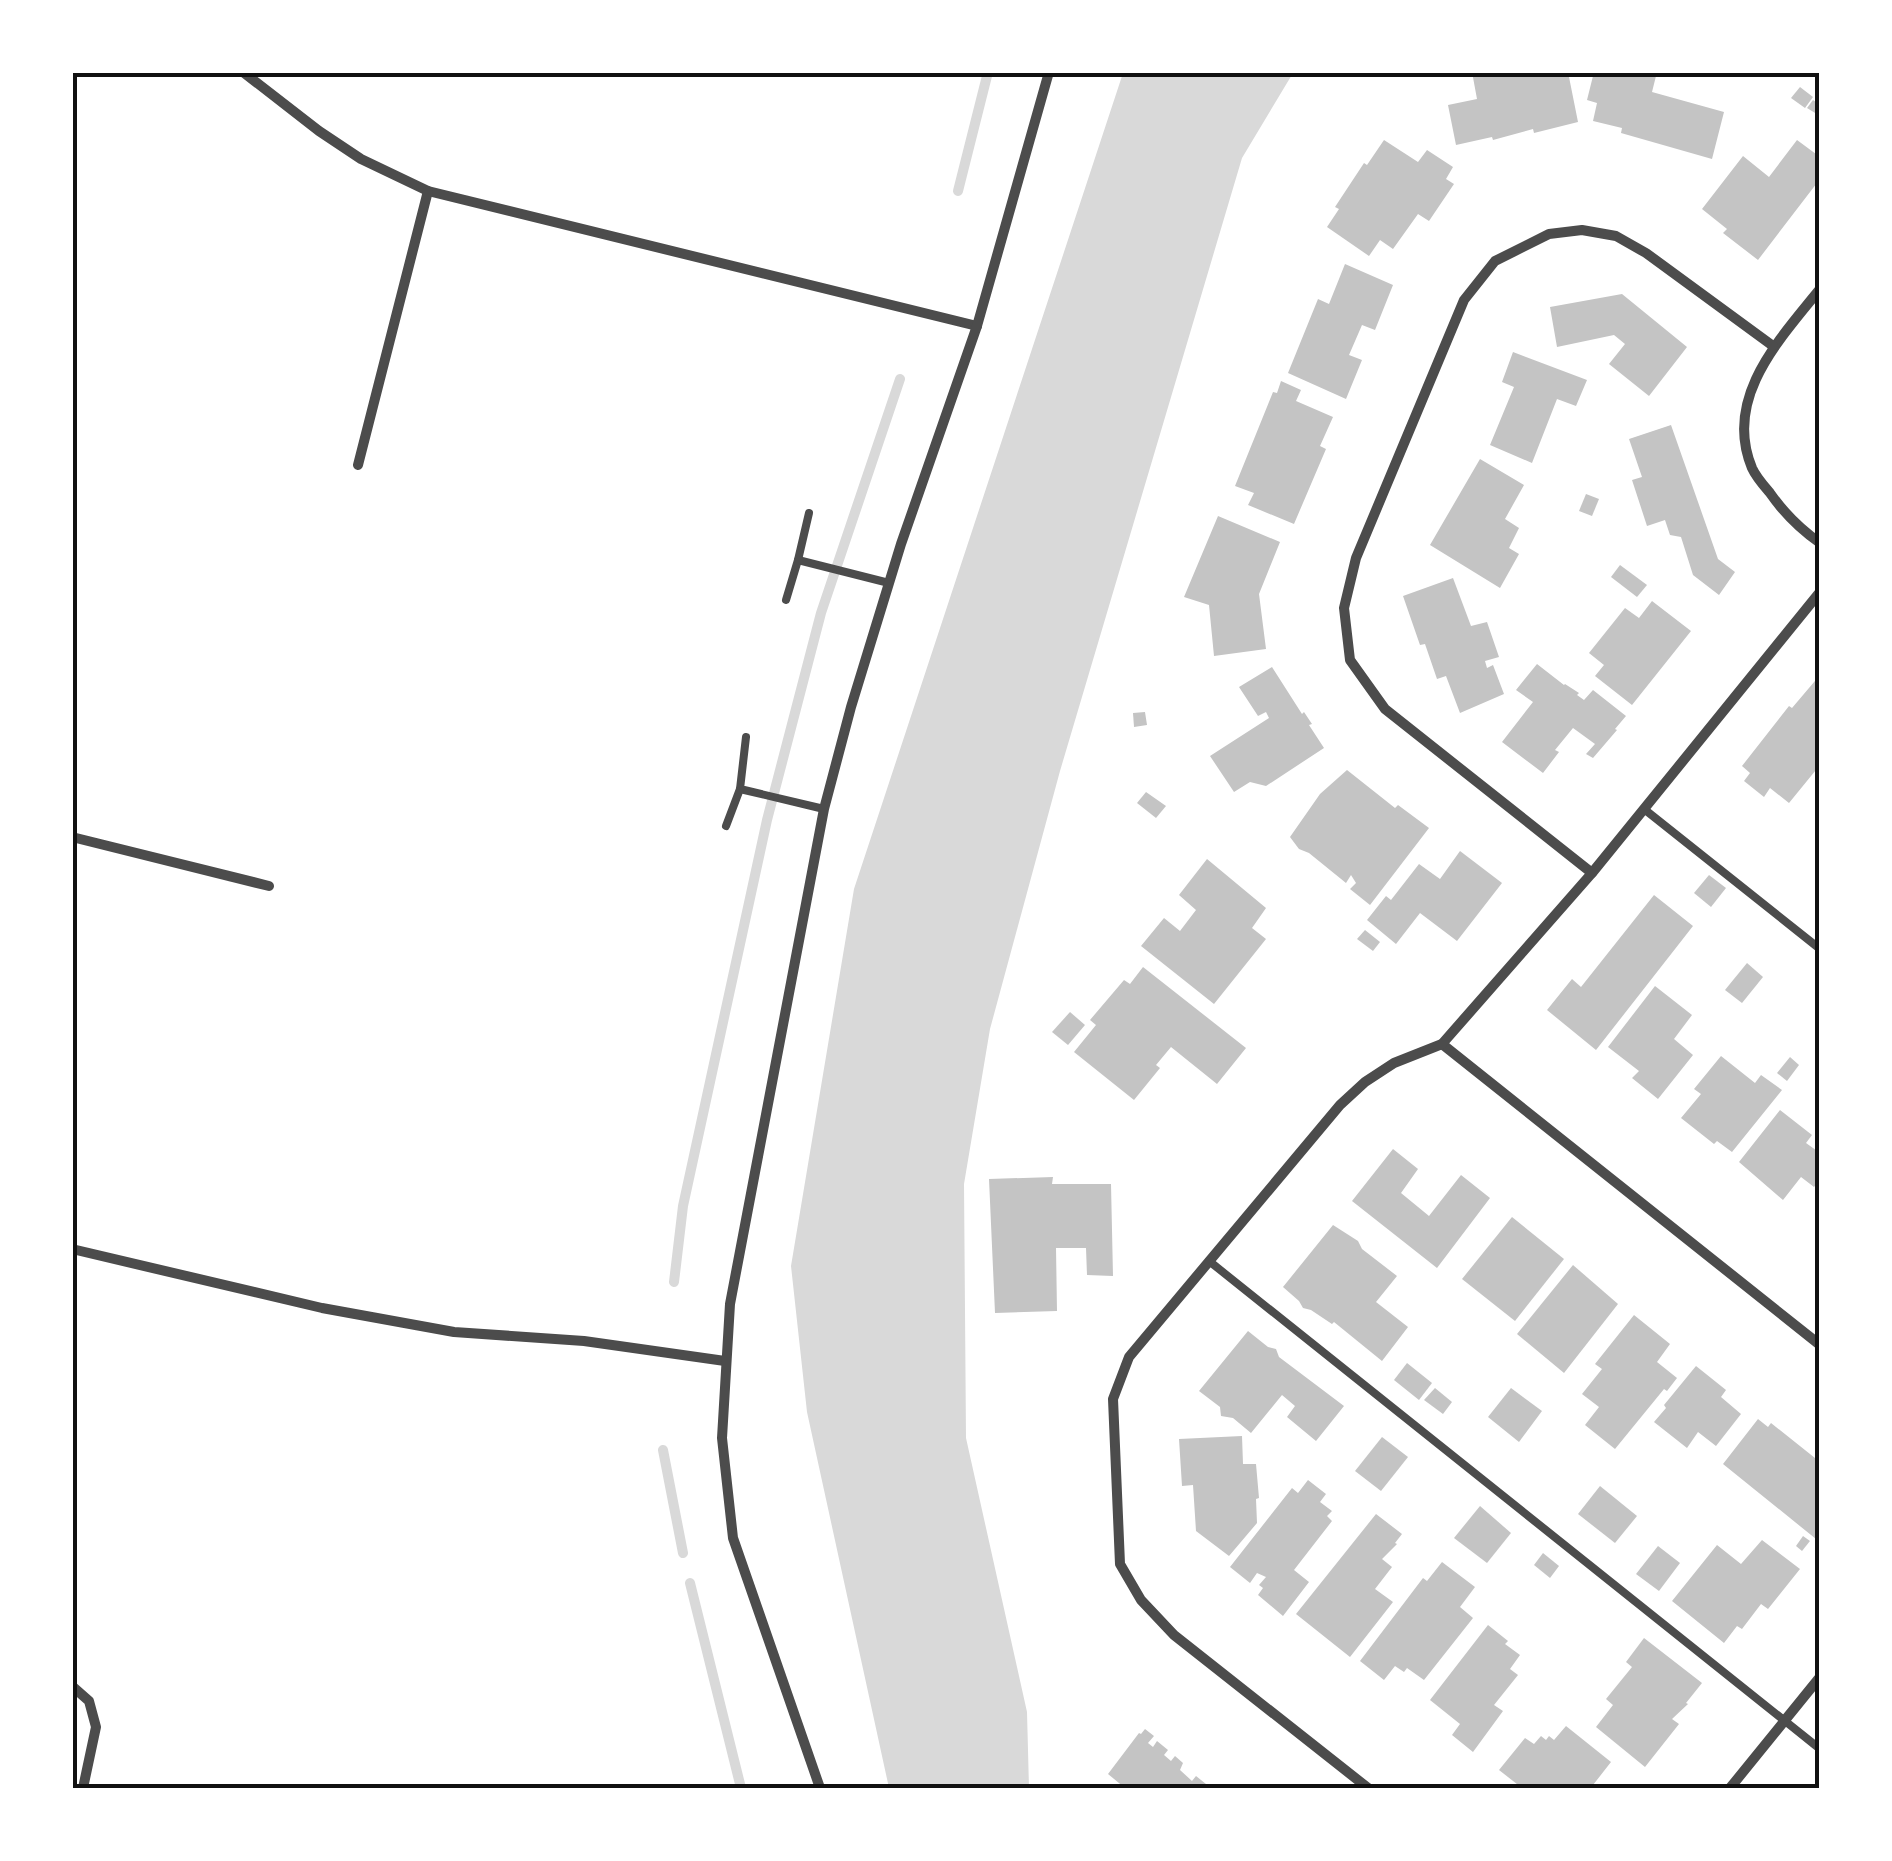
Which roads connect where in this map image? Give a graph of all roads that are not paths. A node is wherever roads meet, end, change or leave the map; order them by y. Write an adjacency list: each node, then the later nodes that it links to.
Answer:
1 (243, 72): 3 (street)
2 (1049, 72): 5 (street)
3 (428, 191): 5 (street); 7 (street)
4 (1820, 289): 6 (street)
5 (977, 326): 11 (street)
6 (1773, 346): 9 (street); 20 (street)
7 (358, 465)
8 (809, 514): 10 (lane)
9 (1820, 542)
10 (798, 560): 11 (lane); 13 (lane)
11 (889, 583): 16 (street)
12 (1820, 592): 17 (street)
13 (786, 600)
14 (746, 737): 15 (lane)
15 (740, 789): 16 (lane); 18 (lane)
16 (824, 808): 27 (street)
17 (1644, 809): 20 (street); 22 (lane)
18 (726, 826)
19 (72, 837): 21 (street)
20 (1592, 873): 23 (street)
21 (269, 886)
22 (1820, 949)
23 (1442, 1044): 25 (street); 26 (street)
24 (72, 1249): 27 (street)
25 (1210, 1261): 30 (lane); 34 (street)
26 (1820, 1345)
27 (726, 1361): 33 (street)
28 (1820, 1677): 30 (street)
29 (72, 1686): 32 (street)
30 (1784, 1721): 31 (lane); 35 (street)
31 (1820, 1750)
32 (83, 1788)
33 (820, 1788)
34 (1368, 1788)
35 (1730, 1788)

